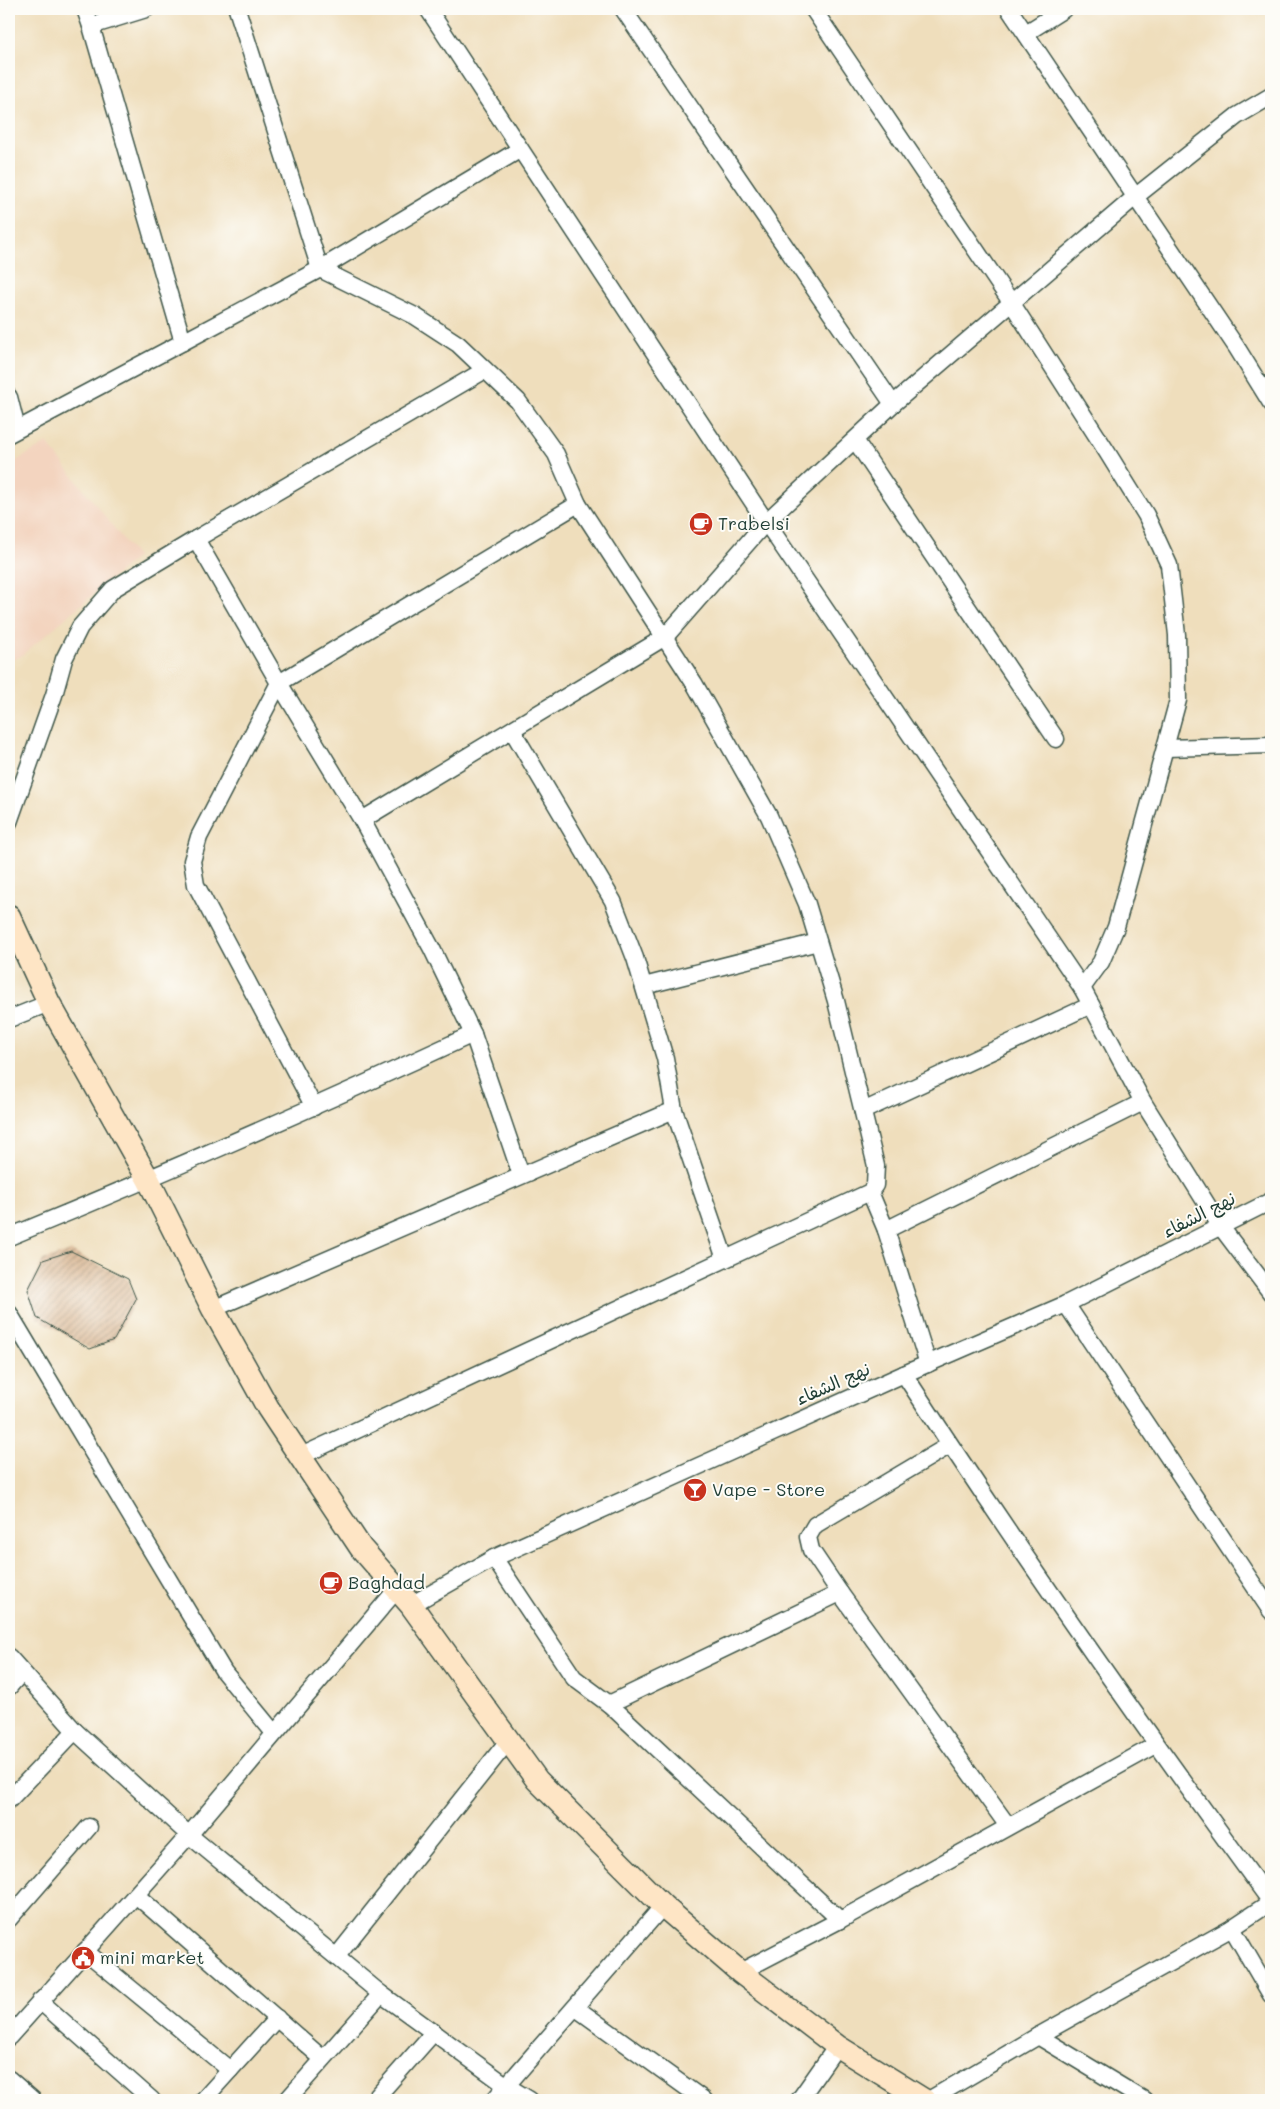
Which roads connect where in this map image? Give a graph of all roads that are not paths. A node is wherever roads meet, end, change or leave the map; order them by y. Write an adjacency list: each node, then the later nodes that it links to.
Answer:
1 (85, 9): 9 (street)
2 (146, 9): 9 (street)
3 (237, 9): 14 (street)
4 (428, 9): 12 (street)
5 (623, 9): 20 (street)
6 (813, 9): 15 (street)
7 (1009, 9): 10 (street)
8 (1064, 9): 10 (street)
9 (91, 26): 16 (street)
10 (1026, 33): 13 (street)
11 (1271, 96): 13 (street)
12 (519, 150): 14 (street); 24 (street)
13 (1135, 197): 15 (street); 19 (street)
14 (320, 269): 16 (street); 17 (street)
15 (1011, 302): 20 (street); 31 (street)
16 (183, 342): 21 (street)
17 (485, 370): 23 (street); 25 (street)
18 (9, 398): 21 (street)
19 (1271, 403)
20 (893, 404): 22 (street)
21 (13, 431)
22 (855, 440): 24 (street); 29 (street)
23 (578, 504): 26 (street); 27 (street)
24 (766, 522): 26 (street); 37 (street)
25 (196, 539): 27 (street); 33 (street)
26 (665, 636): 28 (street); 35 (street)
27 (278, 683): 32 (street); 43 (street)
28 (512, 730): 32 (street); 36 (street)
29 (1056, 739)
30 (1271, 746): 31 (street)
31 (1166, 748): 37 (street)
32 (362, 820): 41 (street)
33 (9, 822)
34 (9, 916): 38 (street)
35 (818, 942): 36 (street); 45 (street)
36 (644, 986): 44 (street)
37 (1082, 988): 39 (street)
38 (49, 1003): 40 (street); 47 (street)
39 (1091, 1005): 42 (street); 45 (street)
40 (9, 1019)
41 (473, 1034): 43 (street); 46 (street)
42 (1143, 1102): 50 (street); 51 (street)
43 (314, 1108): 47 (street)
44 (674, 1110): 46 (street); 53 (street)
45 (863, 1111): 48 (street)
46 (522, 1175): 56 (street)
47 (148, 1180): 52 (street); 56 (street)
48 (870, 1192): 51 (street); 53 (street)
49 (1271, 1201): 50 (street, نهج الشفاء)
50 (1220, 1227): 54 (street); 55 (street, نهج الشفاء)
51 (886, 1230): 58 (street)
52 (9, 1237)
53 (725, 1259): 61 (street)
54 (1271, 1293)
55 (1066, 1304): 58 (street, نهج الشفاء); 66 (street)
56 (214, 1309): 61 (street)
57 (9, 1314): 72 (street)
58 (928, 1364): 59 (street, نهج الشفاء)
59 (904, 1374): 60 (street); 62 (street, نهج الشفاء)
60 (950, 1445): 64 (street); 74 (street)
61 (301, 1456): 63 (street)
62 (494, 1558): 65 (street, نهج الشفاء); 70 (street)
63 (397, 1589): 65 (street); 72 (street)
64 (840, 1592): 70 (street); 77 (street)
65 (411, 1605): 73 (street)
66 (1271, 1610)
67 (9, 1657): 68 (street)
68 (22, 1672): 69 (street); 71 (street)
69 (9, 1687)
70 (609, 1704): 83 (street)
71 (75, 1731): 75 (street); 78 (street)
72 (274, 1733): 78 (street)
73 (508, 1741): 81 (street); 86 (street)
74 (1156, 1745): 77 (street); 80 (street)
75 (9, 1800)
76 (89, 1826): 82 (street)
77 (1008, 1826): 83 (street)
78 (189, 1835): 79 (street); 86 (street)
79 (136, 1895): 85 (street); 92 (street)
80 (1271, 1902): 84 (street)
81 (663, 1906): 87 (street); 91 (street)
82 (9, 1919)
83 (840, 1920): 87 (street)
84 (1232, 1928): 89 (street); 94 (street)
85 (85, 1951): 90 (street); 98 (street)
86 (337, 1956): 88 (street)
87 (740, 1972): 96 (street)
88 (381, 1994): 93 (street); 97 (street)
89 (1271, 1995)
90 (40, 2001): 95 (street); 102 (street)
91 (576, 2008): 100 (street); 108 (street)
92 (277, 2018): 97 (street); 98 (street)
93 (434, 2032): 100 (street); 105 (street)
94 (1038, 2036): 111 (street); 112 (street)
95 (9, 2037)
96 (837, 2046): 109 (street); 110 (street)
97 (323, 2059): 104 (street)
98 (230, 2070): 103 (street)
99 (9, 2079): 101 (street)
100 (507, 2086): 106 (street); 107 (street)
101 (33, 2100)
102 (152, 2100)
103 (203, 2100)
104 (287, 2100)
105 (374, 2100)
106 (494, 2100)
107 (530, 2100)
108 (704, 2100)
109 (799, 2100)
110 (924, 2100)
111 (929, 2100)
112 (1144, 2100)

